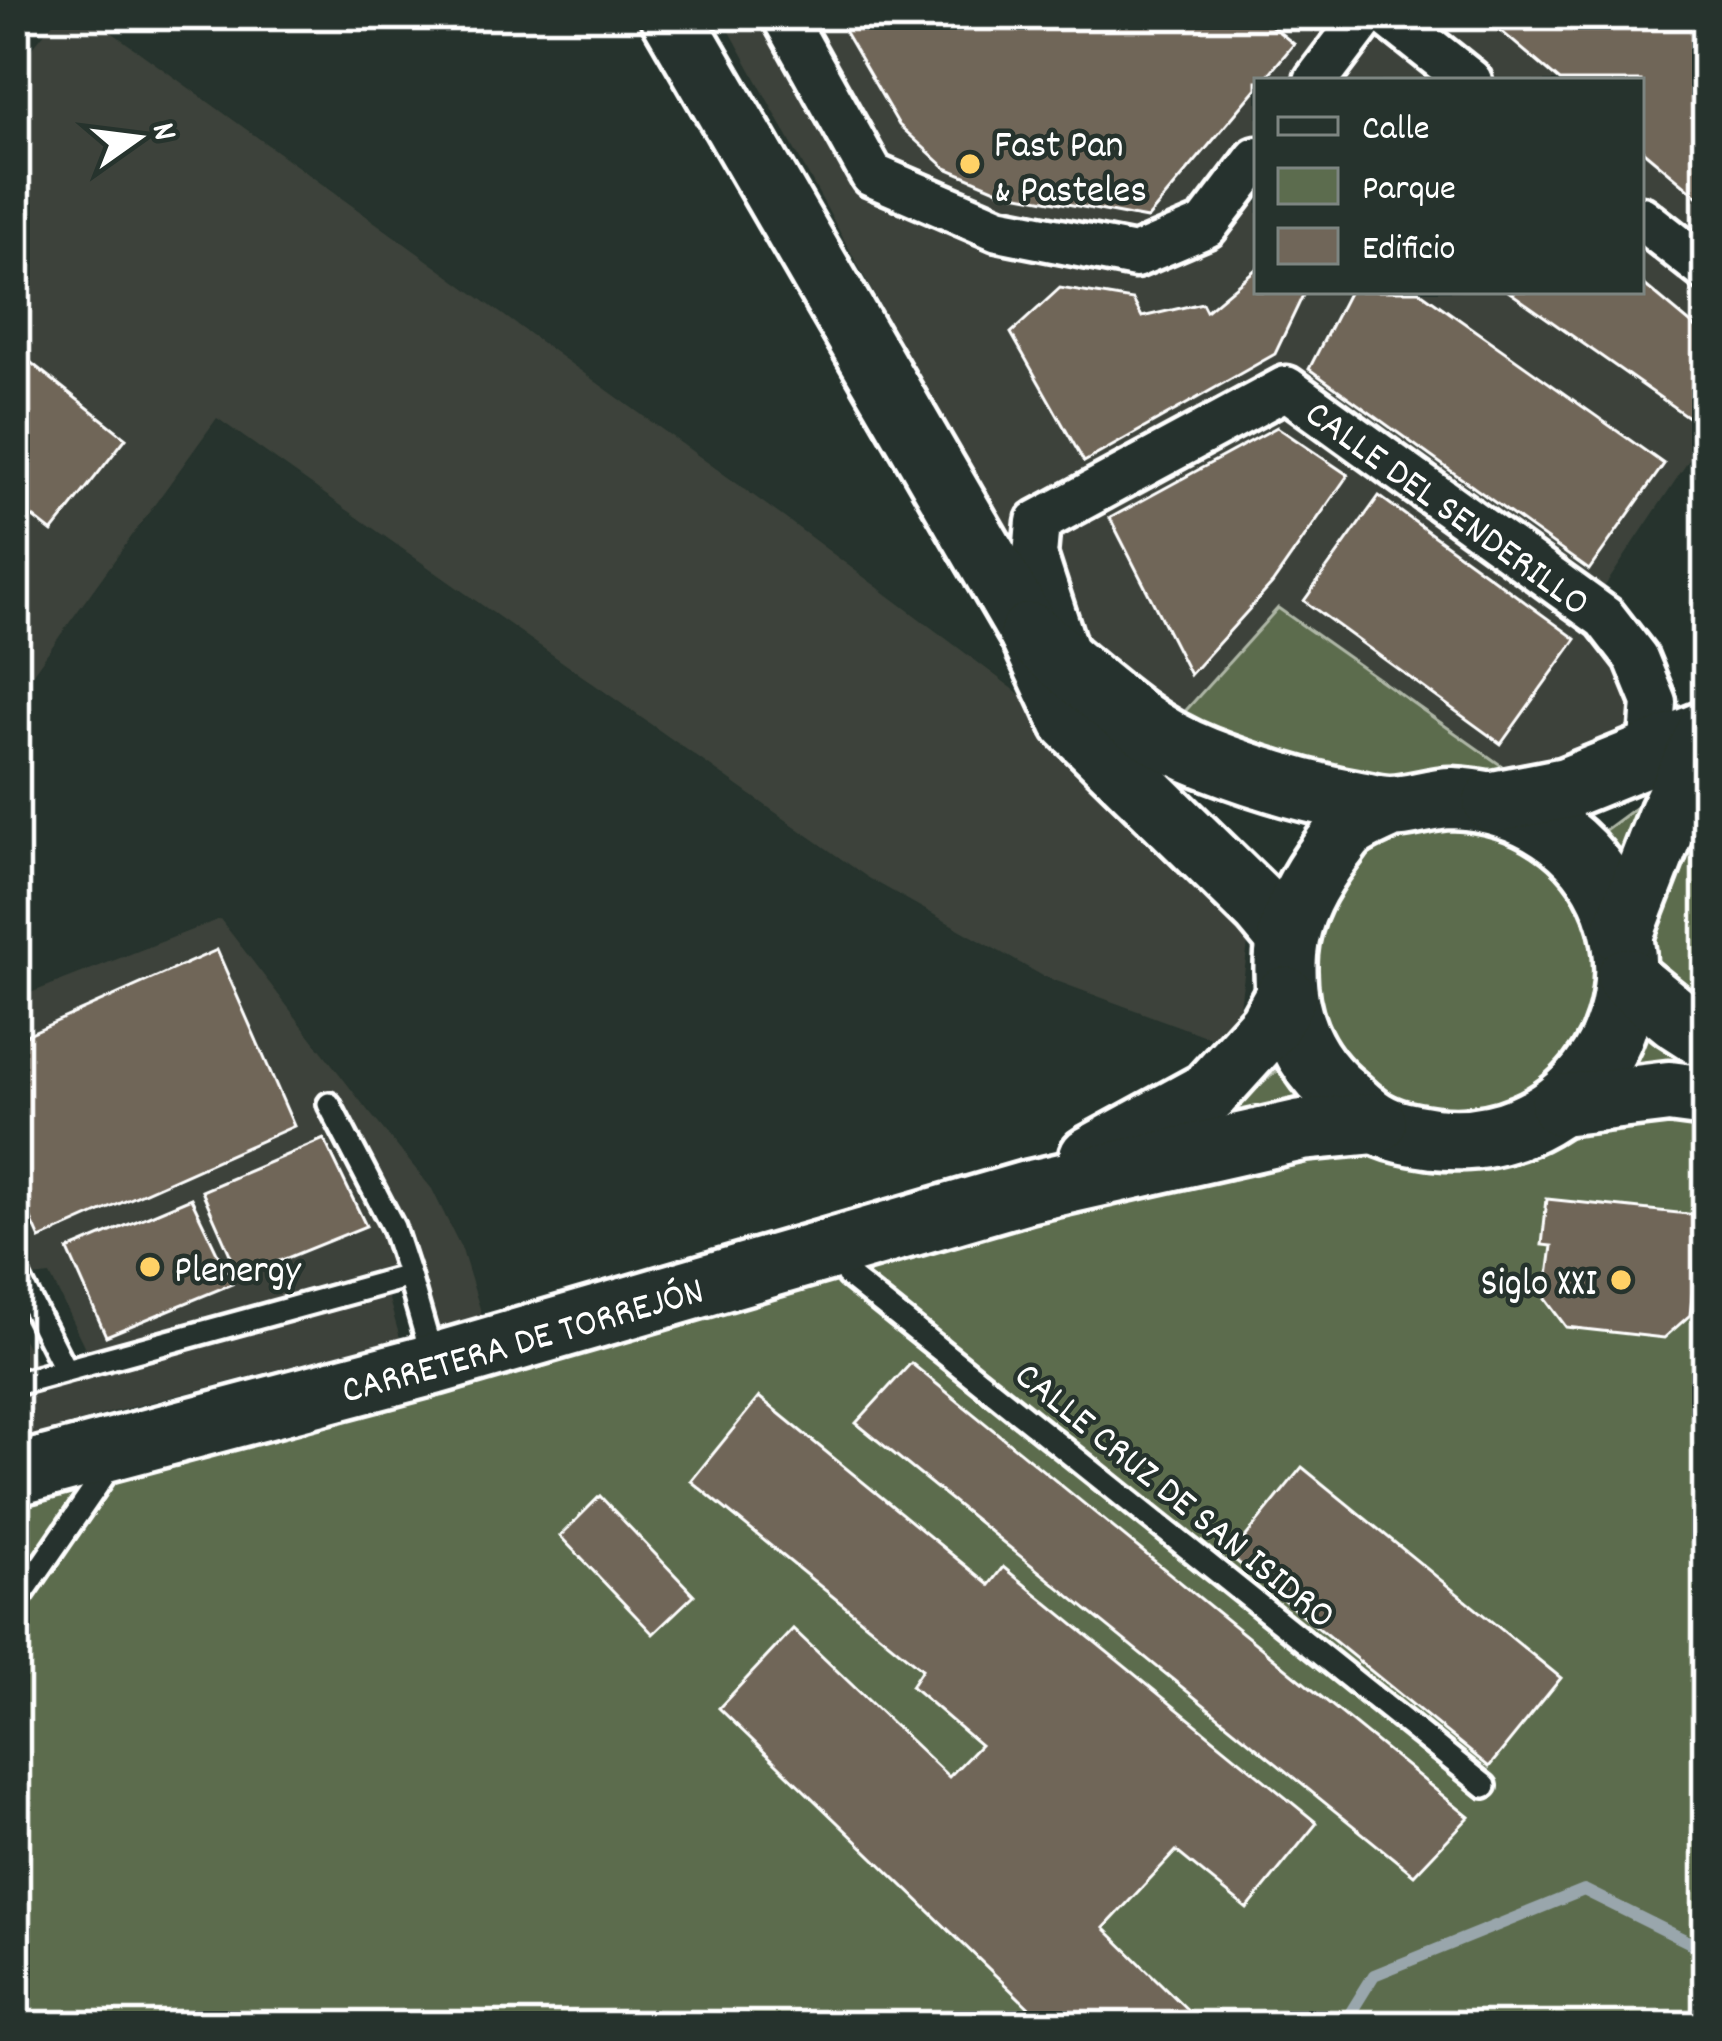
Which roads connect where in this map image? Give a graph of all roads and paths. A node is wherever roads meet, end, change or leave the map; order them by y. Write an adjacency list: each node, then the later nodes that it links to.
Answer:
1 (671, 15): 10 (street)
2 (783, 15): 7 (street)
3 (1366, 15): 5 (street)
4 (1387, 15): 6 (street)
5 (1318, 78)
6 (1466, 78)
7 (1254, 163)
8 (1644, 220): 9 (street)
9 (1707, 271)
10 (1051, 650): 12 (street, CALLE DEL SENDERILLO); 14 (street); 15 (street)
11 (1707, 732): 12 (street); 16 (street)
12 (1650, 754): 13 (street)
13 (1494, 802): 14 (street); 16 (street)
14 (1390, 807): 15 (street)
15 (1288, 938): 17 (street)
16 (1625, 956): 18 (street); 21 (street)
17 (1285, 997): 22 (street); 23 (street)
18 (1707, 1038)
19 (1707, 1097): 21 (street)
20 (329, 1103): 26 (lane)
21 (1561, 1105): 22 (street)
22 (1376, 1123): 23 (street)
23 (1027, 1192): 24 (street, CARRETERA DE TORREJÓN)
24 (837, 1246): 28 (street, CARRETERA DE TORREJÓN); 34 (lane, CALLE CRUZ DE SAN ISIDRO)
25 (15, 1271): 27 (lane)
26 (409, 1276): 28 (lane); 29 (lane)
27 (20, 1294): 29 (lane)
28 (434, 1364): 31 (street, CARRETERA DE TORREJÓN)
29 (65, 1370): 30 (lane)
30 (15, 1384)
31 (124, 1444): 32 (street, CARRETERA DE TORREJÓN); 33 (lane)
32 (15, 1475)
33 (15, 1596)
34 (1485, 1786)

